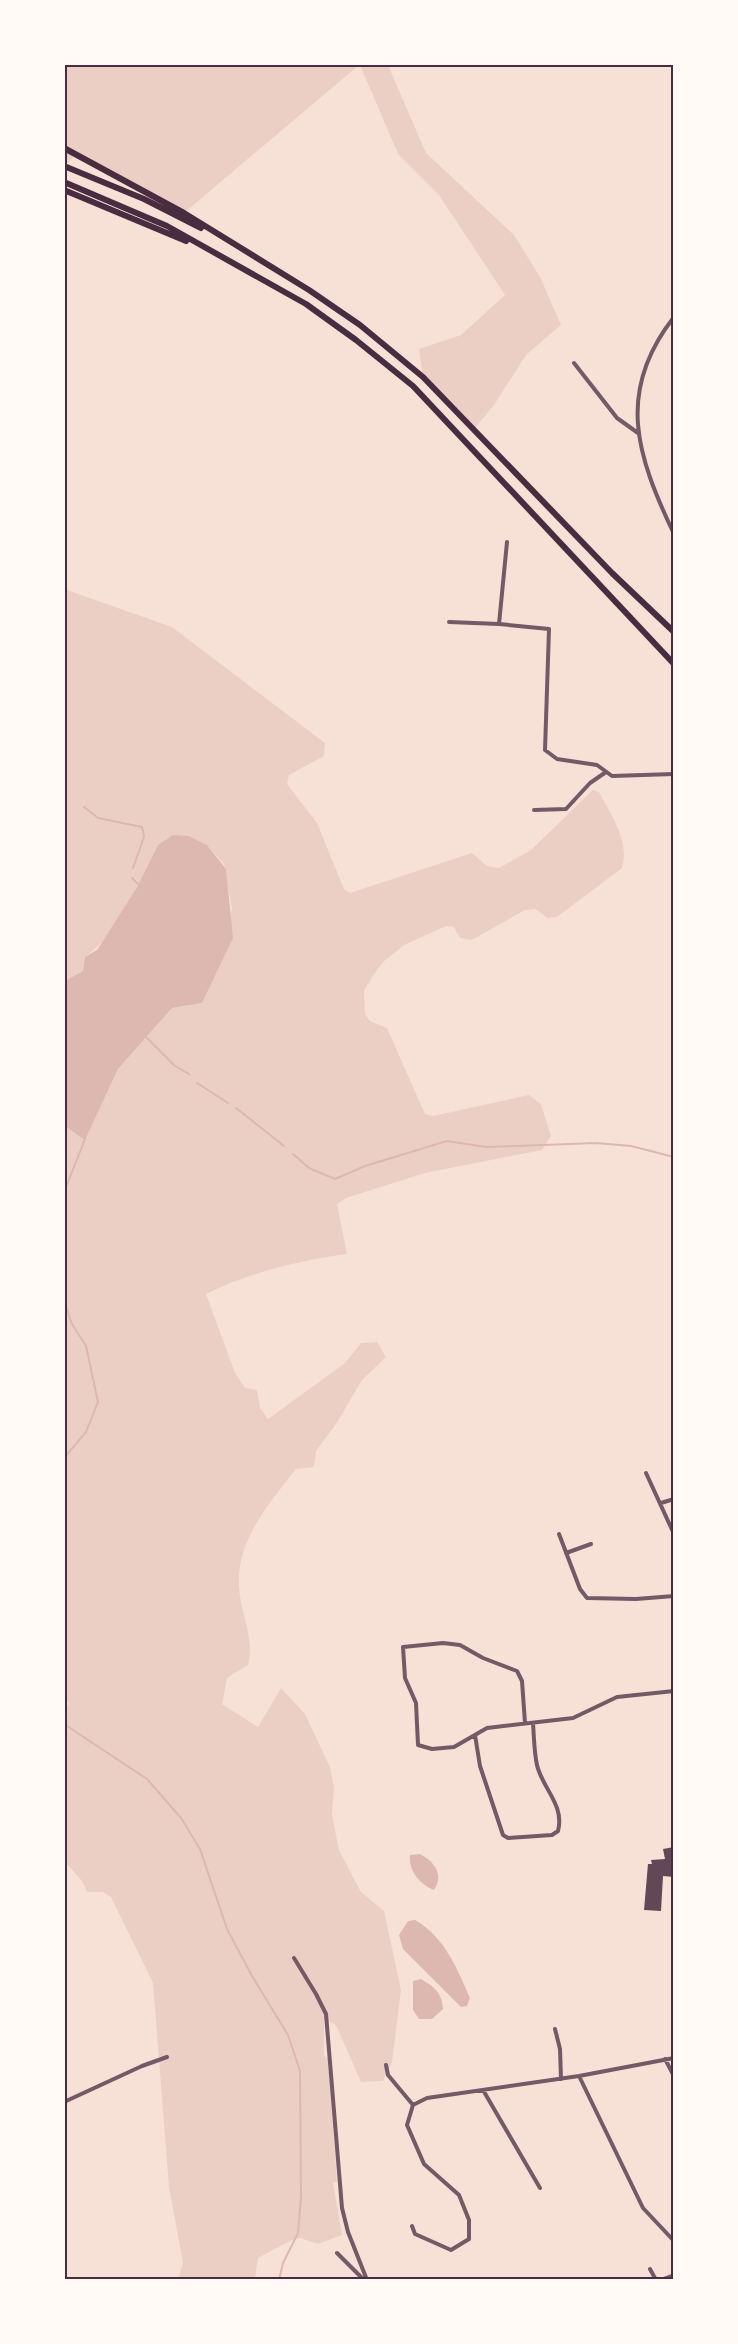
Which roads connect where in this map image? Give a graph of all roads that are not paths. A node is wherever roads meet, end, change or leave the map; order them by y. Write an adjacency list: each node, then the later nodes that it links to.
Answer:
1 (64, 148): 5 (highway)
2 (64, 166): 5 (highway)
3 (64, 182): 6 (highway)
4 (64, 190): 6 (highway)
5 (231, 243): 14 (highway)
6 (246, 270): 15 (highway)
7 (674, 317): 9 (street)
8 (574, 363): 9 (street)
9 (638, 433): 10 (street)
10 (674, 534)
11 (507, 542): 13 (street)
12 (449, 622): 13 (street)
13 (499, 624): 16 (street)
14 (674, 632)
15 (674, 664)
16 (606, 772): 17 (street); 18 (street)
17 (674, 774)
18 (534, 810)
19 (646, 1473): 21 (street)
20 (674, 1498): 21 (street)
21 (661, 1503): 23 (street)
22 (559, 1534): 25 (street)
23 (674, 1534)
24 (591, 1544): 25 (street)
25 (566, 1553): 26 (street)
26 (674, 1596)
27 (674, 1691): 29 (street)
28 (525, 1723): 29 (street); 30 (street); 30 (street)
29 (533, 1723): 30 (street)
30 (475, 1736)
31 (294, 1958): 49 (street)
32 (555, 2029): 39 (street)
33 (167, 2057): 41 (street)
34 (674, 2058): 35 (street)
35 (665, 2060): 37 (street); 38 (street)
36 (386, 2065): 42 (street)
37 (579, 2076): 39 (street); 45 (street)
38 (674, 2076)
39 (561, 2079): 40 (street)
40 (483, 2090): 42 (street); 43 (street)
41 (64, 2102)
42 (413, 2105): 44 (street)
43 (540, 2188)
44 (412, 2226)
45 (674, 2241)
46 (337, 2253): 49 (street)
47 (650, 2269): 50 (street)
48 (674, 2276): 50 (street)
49 (365, 2280)
50 (658, 2280)

